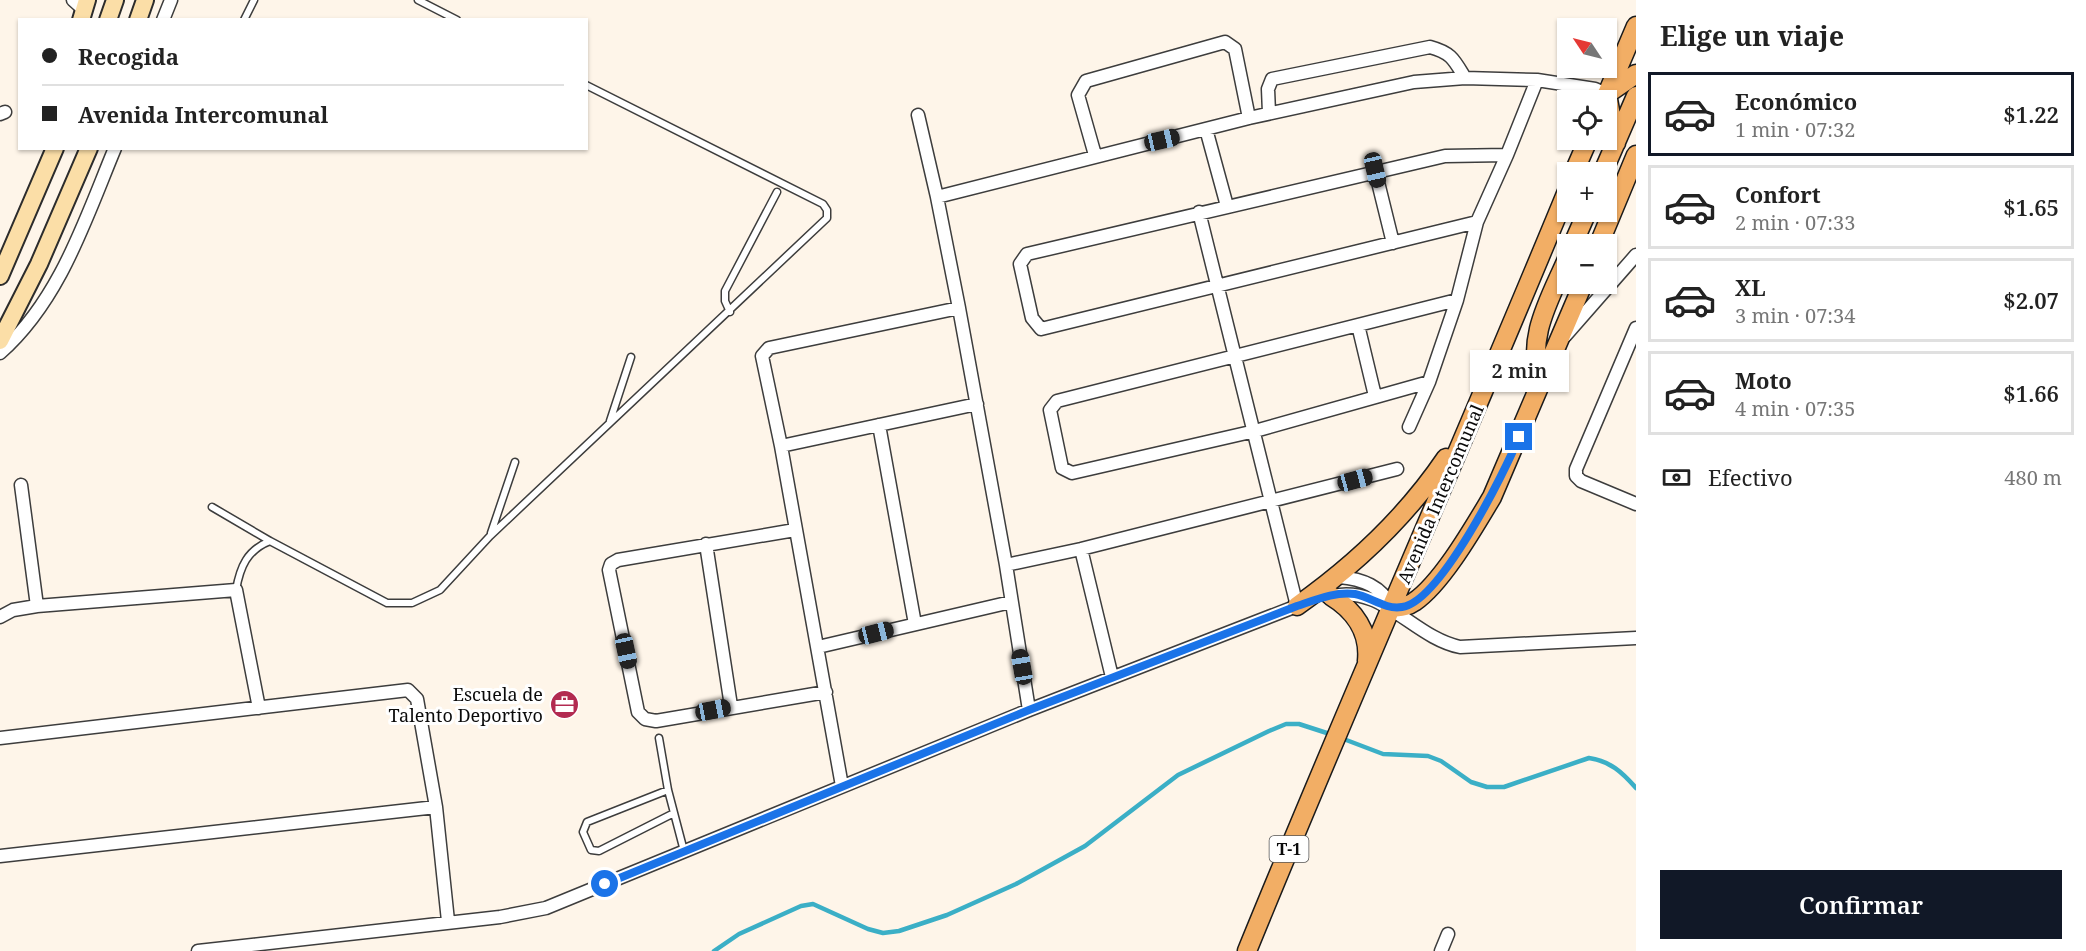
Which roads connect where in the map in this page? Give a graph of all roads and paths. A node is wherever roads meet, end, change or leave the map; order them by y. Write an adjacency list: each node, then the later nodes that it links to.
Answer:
1 (115, 0): 6 (street)
2 (145, 0): 7 (street)
3 (171, 0): 8 (street)
4 (254, 0): 9 (lane)
5 (418, 0): 10 (lane)
6 (109, 18)
7 (139, 18)
8 (164, 18)
9 (245, 18)
10 (453, 18)
11 (1636, 26): 17 (main road)
12 (1636, 74): 18 (main road)
13 (1465, 78): 14 (street); 20 (street); 20 (street)
14 (1537, 80): 16 (street); 29 (street)
15 (588, 86): 47 (lane)
16 (1596, 90)
17 (1608, 90)
18 (1614, 90)
19 (1636, 96): 24 (main road)
20 (1269, 114): 22 (street)
21 (918, 116): 33 (street)
22 (1249, 118): 23 (street); 28 (street)
23 (1206, 129): 28 (street); 34 (street)
24 (1617, 141)
25 (54, 150): 41 (street)
26 (88, 150): 50 (street)
27 (114, 150): 52 (street)
28 (1095, 155): 33 (street)
29 (1507, 155): 31 (street); 37 (street)
30 (1636, 155): 38 (main road)
31 (1375, 170): 34 (street); 39 (street)
32 (777, 192): 47 (lane)
33 (937, 197): 46 (street)
34 (1227, 206): 35 (street)
35 (1199, 212): 43 (street); 43 (street)
36 (1557, 215): 63 (main road, Avenida Intercomunal / T-1)
37 (1477, 222): 39 (street); 45 (street)
38 (1603, 234)
39 (1393, 243): 43 (street)
40 (1636, 255): 51 (street)
41 (0, 276)
42 (1557, 283): 56 (main road)
43 (1217, 287): 54 (street)
44 (1579, 294): 51 (main road, Avenida Intercomunal)
45 (1457, 300): 48 (street); 55 (street)
46 (959, 308): 58 (street); 64 (street)
47 (730, 312): 59 (lane)
48 (1358, 325): 54 (street); 57 (street)
49 (1636, 328): 69 (street)
50 (0, 341)
51 (1557, 346): 56 (main road, Avenida Intercomunal)
52 (0, 353)
53 (631, 357): 59 (lane)
54 (1237, 357): 62 (street); 62 (street)
55 (1429, 382): 57 (street); 61 (street)
56 (1541, 384): 83 (main road, Avenida Intercomunal)
57 (1375, 396): 62 (street)
58 (977, 404): 60 (street); 76 (street)
59 (609, 422): 72 (lane)
60 (879, 425): 64 (street); 85 (street)
61 (1409, 428)
62 (1255, 430): 68 (street)
63 (1464, 432): 77 (main road); 83 (main road, Avenida Intercomunal / T-1)
64 (781, 446): 71 (street)
65 (515, 462): 72 (lane)
66 (1397, 469): 68 (street)
67 (21, 484): 81 (street)
68 (1272, 501): 75 (street); 82 (street)
69 (1636, 504)
70 (212, 507): 73 (lane)
71 (795, 530): 74 (street); 87 (street)
72 (490, 536): 73 (lane)
73 (270, 541): 78 (lane)
74 (706, 544): 91 (street); 91 (street)
75 (1081, 549): 76 (street); 89 (street)
76 (1006, 565): 80 (street)
77 (1339, 577): 82 (main road); 83 (street)
78 (236, 590): 81 (street); 92 (street)
79 (1331, 596): 82 (street); 83 (street); 88 (main road)
80 (1011, 602): 85 (street); 93 (street)
81 (37, 606): 84 (street)
82 (1297, 606): 89 (street)
83 (1392, 608): 86 (street); 88 (main road, T-1)
84 (0, 617)
85 (915, 624): 87 (street)
86 (1636, 638)
87 (818, 647): 90 (street)
88 (1365, 669): 105 (main road, T-1)
89 (1112, 677): 93 (street)
90 (826, 692): 91 (street); 96 (street)
91 (731, 706)
92 (258, 708): 94 (street); 98 (street)
93 (1029, 710): 96 (street)
94 (0, 738)
95 (658, 738): 97 (lane)
96 (842, 786): 100 (street)
97 (668, 790): 99 (lane); 99 (lane)
98 (436, 807): 101 (street); 102 (street)
99 (674, 813): 100 (lane)
100 (684, 851): 102 (street)
101 (0, 856)
102 (448, 921): 104 (street)
103 (1448, 934): 106 (street)
104 (198, 951)
105 (1247, 951)
106 (1441, 951)

